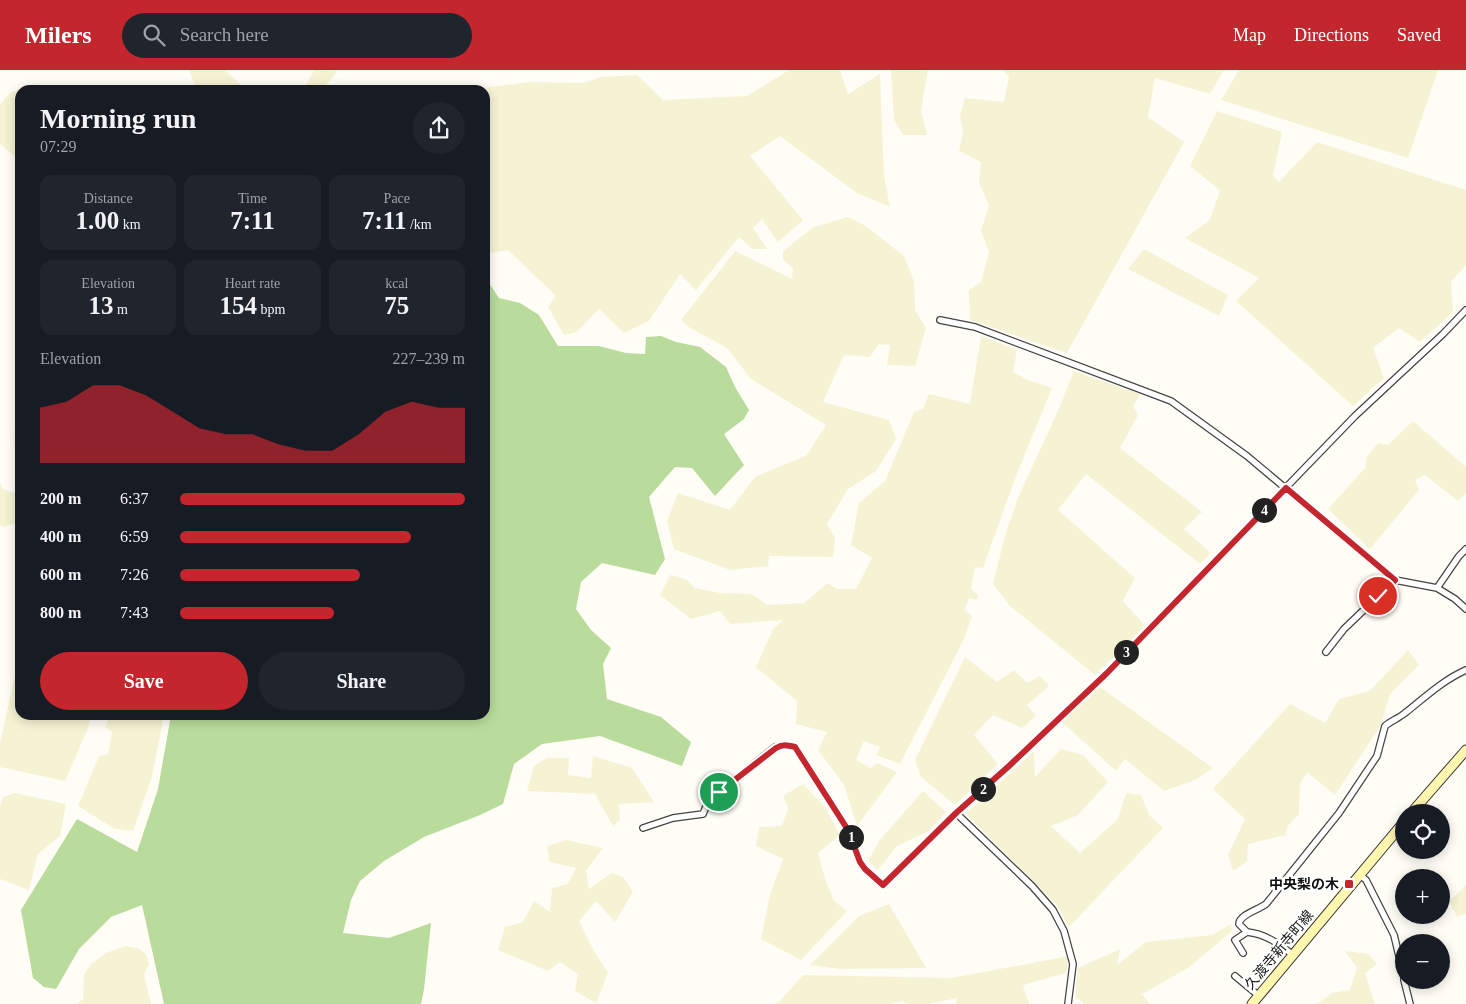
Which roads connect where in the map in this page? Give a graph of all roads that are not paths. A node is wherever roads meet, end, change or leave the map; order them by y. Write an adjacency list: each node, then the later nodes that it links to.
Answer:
1 (1466, 310): 3 (street)
2 (940, 320): 3 (street)
3 (1286, 488): 5 (street); 12 (street)
4 (1466, 549): 6 (street)
5 (1395, 580): 6 (street); 8 (street)
6 (1436, 588): 7 (street)
7 (1466, 608)
8 (1326, 652)
9 (1466, 670): 16 (street)
10 (1466, 750): 11 (main road)
11 (1419, 804)
12 (956, 813): 13 (street); 23 (street)
13 (643, 828)
14 (1395, 833): 15 (main road, 久渡寺新寺町線)
15 (1360, 875): 17 (street); 19 (main road, 久渡寺新寺町線)
16 (1247, 932): 18 (street); 19 (street)
17 (1395, 939)
18 (1243, 953)
19 (1293, 955): 22 (main road, 久渡寺新寺町線)
20 (1235, 976): 22 (street)
21 (1406, 989): 25 (street)
22 (1259, 996): 24 (main road, 久渡寺新寺町線)
23 (1068, 1004)
24 (1252, 1004)
25 (1410, 1004)

